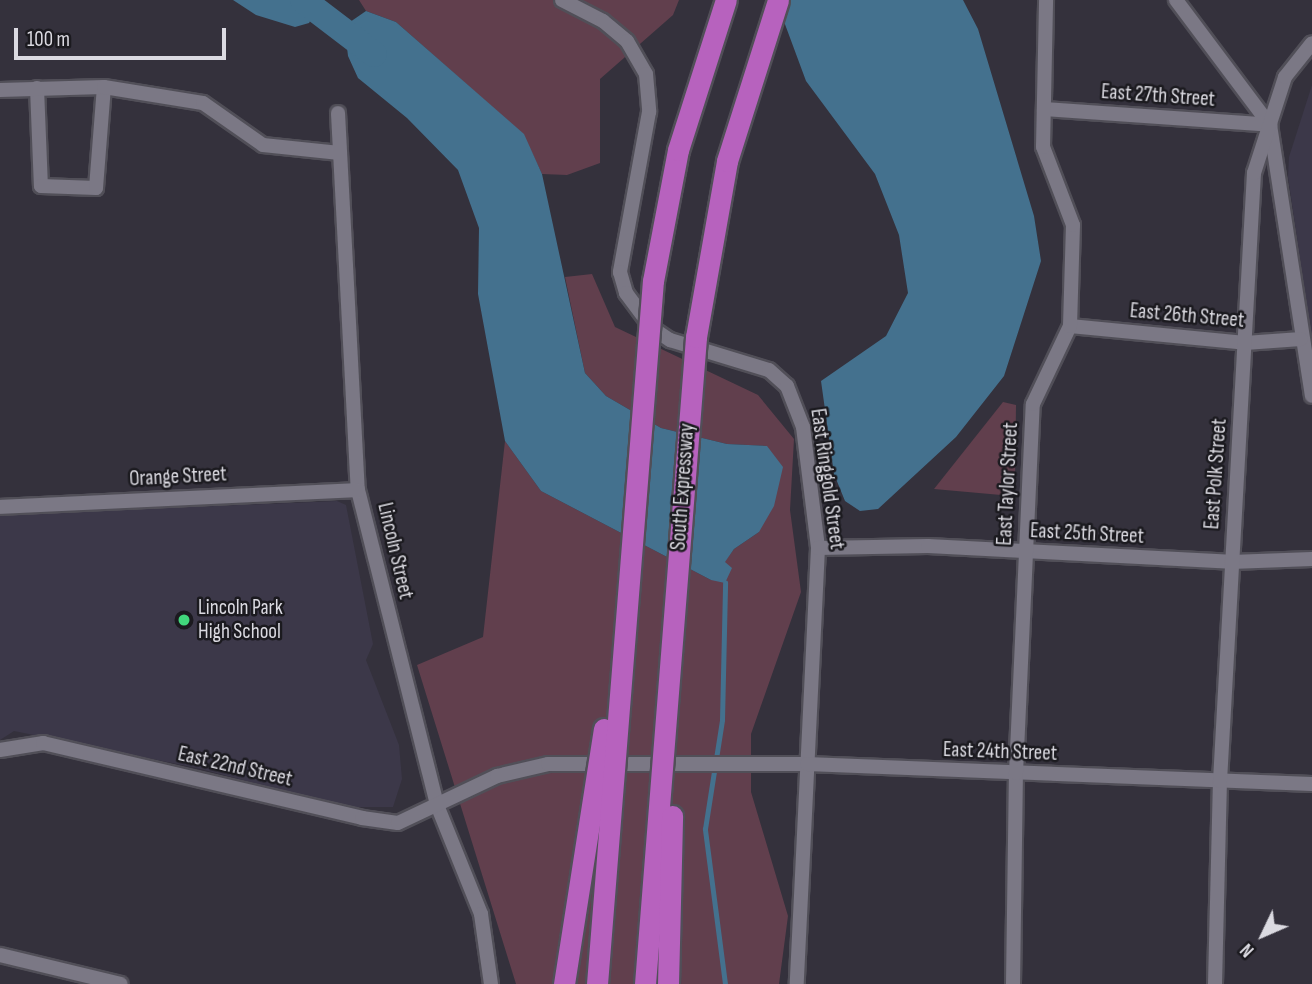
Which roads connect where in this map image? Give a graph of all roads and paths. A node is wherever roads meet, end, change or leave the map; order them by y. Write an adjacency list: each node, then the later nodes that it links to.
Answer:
1 (562, 0): 20 (street, East Ringgold Street)
2 (726, 0): 25 (highway, bridge)
3 (778, 0): 21 (highway, South Expressway, bridge)
4 (1046, 0): 10 (street, East Taylor Street)
5 (1175, 0): 12 (street)
6 (1312, 43): 12 (street, East Polk Street)
7 (104, 87): 8 (street); 8 (street); 13 (street)
8 (37, 88): 9 (street)
9 (0, 90)
10 (1044, 109): 12 (street, East 27th Street); 14 (street, East Taylor Street)
11 (338, 113): 13 (street, Lincoln Street)
12 (1270, 125): 15 (street); 16 (street, East Polk Street)
13 (340, 153): 18 (street, Lincoln Street)
14 (1070, 326): 16 (street, East 26th Street); 22 (street, East Taylor Street)
15 (1301, 339): 16 (street, East 26th Street); 17 (street)
16 (1245, 343): 24 (street, East Polk Street)
17 (1312, 397)
18 (358, 490): 19 (street, Orange Street); 32 (street, Lincoln Street)
19 (0, 506)
20 (818, 548): 22 (street, East 25th Street); 28 (street, East Ringgold Street)
21 (679, 551): 38 (highway, South Expressway, bridge); 39 (highway, bridge)
22 (1026, 552): 24 (street, East 25th Street); 29 (street, East Taylor Street)
23 (1312, 559): 24 (street, East 25th Street)
24 (1231, 562): 30 (street, East Polk Street)
25 (625, 596): 36 (highway, bridge); 37 (highway, bridge)
26 (0, 751): 32 (street, East 22nd Street)
27 (686, 761): 28 (street, East 24th Street); 32 (street, East 22nd Street)
28 (807, 764): 29 (street, East 24th Street); 40 (street, East Ringgold Street)
29 (1016, 774): 30 (street, East 24th Street); 41 (street, East Taylor Street)
30 (1220, 781): 31 (street, East 24th Street); 42 (street, East Polk Street)
31 (1312, 784)
32 (437, 805): 35 (street, Lincoln Street)
33 (0, 955): 34 (street)
34 (121, 984)
35 (491, 984)
36 (564, 984)
37 (597, 984)
38 (645, 984)
39 (668, 984)
40 (797, 984)
41 (1013, 984)
42 (1215, 984)

